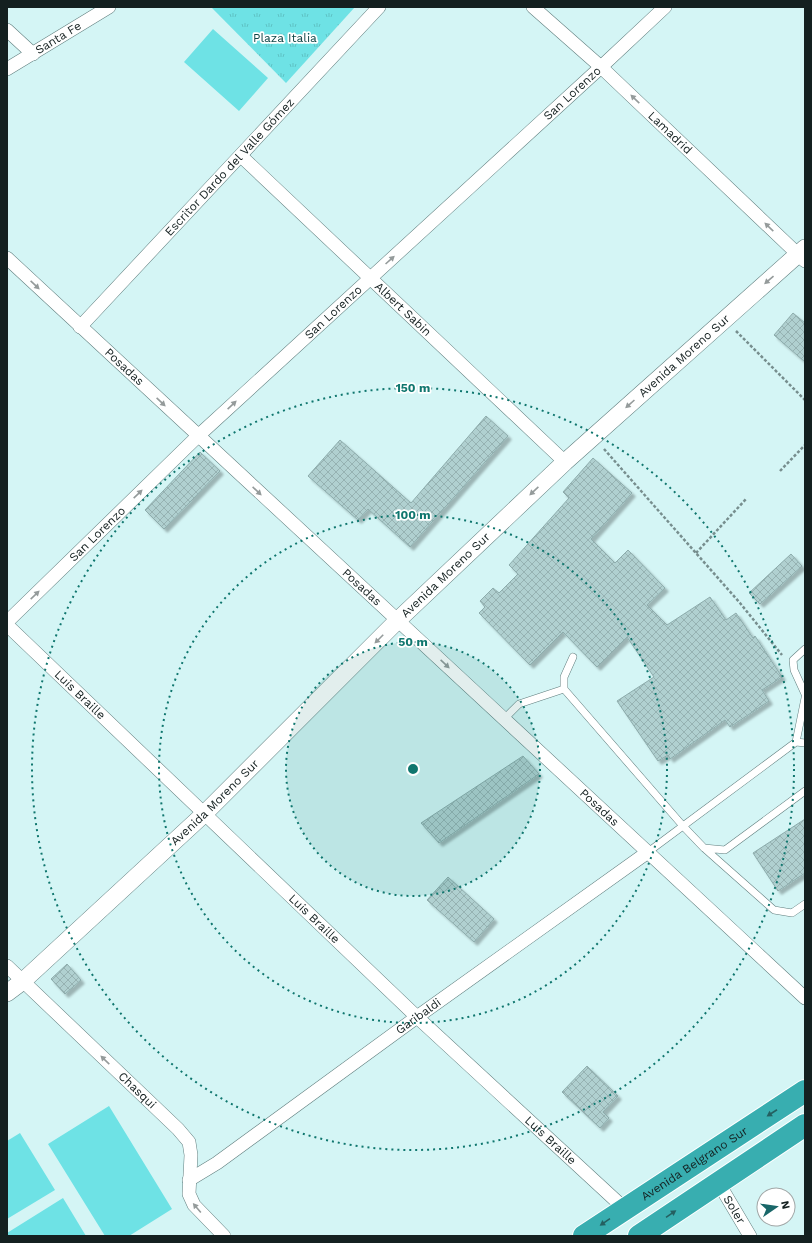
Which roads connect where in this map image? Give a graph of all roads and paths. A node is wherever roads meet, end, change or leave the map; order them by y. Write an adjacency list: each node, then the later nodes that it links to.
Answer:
1 (109, 7): 6 (street, Santa Fe)
2 (379, 7): 9 (street, Escritor Dardo del Valle Gómez)
3 (533, 7): 7 (street, Lamadrid)
4 (664, 7): 7 (street, San Lorenzo)
5 (7, 30): 6 (street)
6 (33, 54): 8 (street, Santa Fe)
7 (601, 67): 10 (street, Lamadrid, one-way to 7); 12 (street, San Lorenzo, one-way to 7)
8 (7, 69)
9 (241, 156): 12 (street, Albert Sabin); 14 (street, Escritor Dardo del Valle Gómez)
10 (803, 254): 13 (street, Avenida Moreno Sur, one-way to 13)
11 (7, 258): 14 (street, Posadas, one-way to 14)
12 (371, 277): 16 (street, San Lorenzo, one-way to 12); 19 (street, Albert Sabin)
13 (726, 318): 15 (path); 17 (street, Avenida Moreno Sur, one-way to 17)
14 (80, 327): 16 (street, Posadas, one-way to 16)
15 (805, 400)
16 (198, 436): 23 (street, Posadas, one-way to 23); 24 (street, San Lorenzo, one-way to 16)
17 (592, 438): 19 (street, Avenida Moreno Sur); 22 (path)
18 (805, 445): 20 (path)
19 (565, 462): 23 (street, Avenida Moreno Sur, one-way to 23)
20 (780, 471)
21 (747, 498): 22 (path)
22 (696, 553): 27 (path)
23 (397, 620): 31 (street, Posadas, one-way to 31); 35 (street, Avenida Moreno Sur, one-way to 35)
24 (7, 624): 35 (street, Luis Braille)
25 (805, 649): 27 (lane)
26 (574, 657): 28 (lane)
27 (794, 670): 29 (lane)
28 (564, 690): 31 (lane); 36 (lane)
29 (805, 694)
30 (805, 698): 32 (lane)
31 (504, 719): 38 (street, Posadas)
32 (796, 742): 33 (lane); 36 (lane)
33 (805, 743)
34 (805, 790): 37 (lane)
35 (204, 814): 41 (street, Avenida Moreno Sur); 44 (street, Luis Braille)
36 (683, 826): 37 (lane); 38 (lane)
37 (704, 848): 39 (lane)
38 (648, 852): 43 (street, Posadas); 44 (street, Garibaldi)
39 (805, 904)
40 (7, 966): 41 (street, Chasqui)
41 (23, 981): 42 (street, Avenida Moreno Sur); 47 (street, Chasqui, one-way to 41)
42 (7, 993)
43 (805, 998)
44 (417, 1017): 47 (street, Garibaldi); 49 (street, Luis Braille)
45 (805, 1091): 49 (highway, Avenida Belgrano Sur, one-way to 49)
46 (805, 1125): 48 (highway)
47 (189, 1180): 50 (street, Chasqui, one-way to 47)
48 (718, 1182): 52 (highway, one-way to 48); 53 (street, Soler)
49 (625, 1209): 51 (highway, Avenida Belgrano Sur, one-way to 51)
50 (224, 1236)
51 (584, 1236)
52 (639, 1236)
53 (750, 1236)

